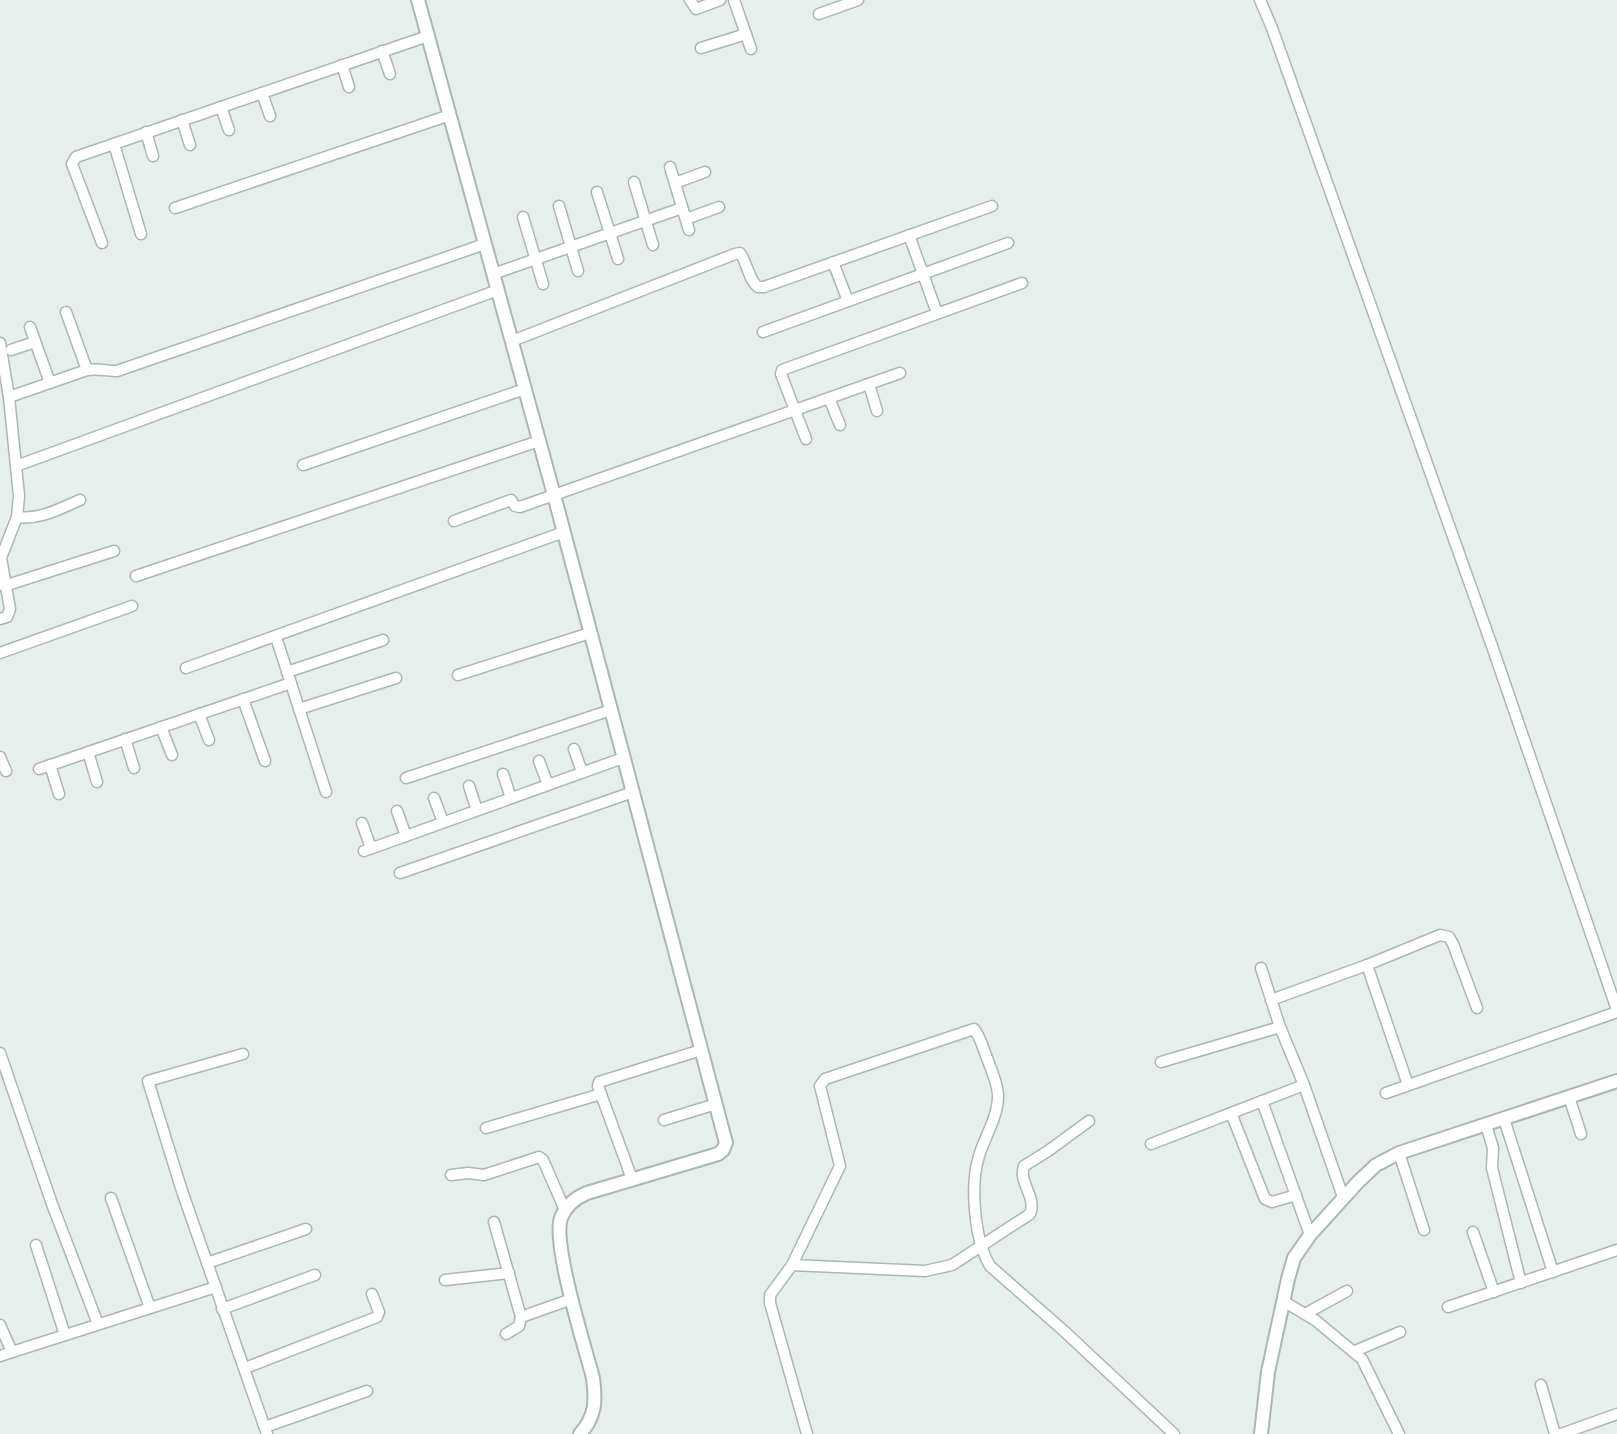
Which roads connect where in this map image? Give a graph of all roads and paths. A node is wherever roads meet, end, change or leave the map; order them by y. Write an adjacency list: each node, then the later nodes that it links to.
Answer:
1 (418, 0): 10 (street)
2 (690, 0): 3 (street)
3 (720, 0)
4 (734, 0): 9 (street)
5 (858, 0): 7 (street)
6 (1260, 0): 135 (street)
7 (845, 2): 8 (street)
8 (819, 14)
9 (746, 34): 11 (street); 12 (street)
10 (428, 36): 13 (street); 19 (street)
11 (701, 48)
12 (751, 49)
13 (382, 51): 14 (street); 15 (street)
14 (342, 65): 16 (street); 17 (street)
15 (390, 74)
16 (349, 87)
17 (262, 93): 18 (street); 20 (street)
18 (221, 107): 21 (street); 22 (street)
19 (450, 115): 35 (street); 45 (street)
20 (270, 116)
21 (182, 120): 23 (street); 25 (street)
22 (229, 130)
23 (146, 132): 24 (street); 26 (street)
24 (114, 144): 41 (street); 43 (street)
25 (190, 145)
26 (153, 156)
27 (670, 167): 30 (street)
28 (705, 172): 30 (street)
29 (634, 183): 38 (street)
30 (675, 183): 36 (street)
31 (597, 192): 40 (street)
32 (559, 206): 47 (street)
33 (992, 206): 42 (street)
34 (719, 207): 36 (street)
35 (175, 208)
36 (684, 213): 38 (street); 39 (street)
37 (523, 217): 48 (street)
38 (646, 221): 40 (street); 46 (street)
39 (689, 230)
40 (610, 233): 47 (street); 49 (street)
41 (141, 234)
42 (909, 235): 50 (street); 53 (street)
43 (102, 243)
44 (1008, 243): 53 (street)
45 (485, 244): 52 (street); 66 (street)
46 (653, 245)
47 (571, 247): 48 (street); 51 (street)
48 (536, 259): 52 (street); 55 (street)
49 (618, 259)
50 (833, 262): 57 (street); 62 (street)
51 (578, 271)
52 (493, 274): 56 (street)
53 (923, 274): 57 (street); 59 (street)
54 (1022, 283): 59 (street)
55 (542, 284)
56 (498, 290): 62 (street); 79 (street)
57 (848, 301): 61 (street)
58 (66, 312): 66 (street)
59 (937, 313): 73 (street)
60 (30, 327): 63 (street)
61 (763, 332)
62 (512, 341): 70 (street)
63 (35, 342): 65 (street); 68 (street)
64 (0, 343): 71 (street)
65 (10, 351)
66 (87, 370): 68 (street)
67 (900, 373): 69 (street)
68 (50, 383): 71 (street)
69 (869, 384): 72 (street); 74 (street)
70 (525, 389): 77 (street); 78 (street)
71 (9, 397): 79 (street)
72 (829, 398): 73 (street); 75 (street)
73 (795, 410): 76 (street); 80 (street)
74 (877, 411)
75 (840, 425)
76 (806, 439)
77 (539, 441): 80 (street); 86 (street)
78 (303, 465)
79 (16, 466): 82 (street)
80 (554, 495): 83 (street); 84 (street)
81 (79, 500): 82 (street)
82 (17, 517): 87 (street)
83 (454, 521)
84 (564, 532): 90 (street); 91 (street)
85 (114, 551): 87 (street)
86 (136, 576)
87 (4, 586): 89 (street)
88 (132, 606): 93 (street)
89 (0, 619)
90 (590, 633): 95 (street); 100 (street)
91 (276, 637): 94 (street); 96 (street)
92 (383, 640): 96 (street)
93 (0, 653)
94 (186, 668)
95 (458, 675)
96 (289, 678): 98 (street); 99 (street)
97 (396, 678): 99 (street)
98 (243, 699): 101 (street); 110 (street)
99 (299, 709): 120 (street)
100 (611, 710): 109 (street); 116 (street)
101 (199, 714): 102 (street); 104 (street)
102 (161, 727): 103 (street); 107 (street)
103 (125, 739): 106 (street); 112 (street)
104 (209, 740)
105 (574, 749): 114 (street)
106 (88, 752): 117 (street); 122 (street)
107 (172, 755)
108 (0, 757): 113 (street)
109 (623, 758): 114 (street); 121 (street)
110 (265, 761)
111 (539, 761): 118 (street)
112 (134, 768)
113 (6, 771)
114 (582, 772): 118 (street)
115 (503, 774): 124 (street)
116 (406, 778)
117 (97, 782)
118 (548, 785): 124 (street)
119 (469, 786): 125 (street)
120 (326, 792)
121 (633, 792): 130 (street); 137 (street)
122 (60, 794)
123 (434, 798): 127 (street)
124 (511, 798): 125 (street)
125 (477, 810): 127 (street)
126 (397, 811): 129 (street)
127 (443, 822): 129 (street)
128 (362, 823): 129 (street)
129 (406, 836)
130 (400, 873)
131 (1367, 965): 133 (street); 134 (street); 143 (street)
132 (1261, 968): 133 (street)
133 (1271, 1000): 136 (street)
134 (1477, 1008)
135 (1617, 1011): 143 (street)
136 (1280, 1027): 140 (street); 142 (street)
137 (701, 1050): 145 (street); 148 (street)
138 (0, 1053): 190 (street)
139 (243, 1054): 172 (street)
140 (1161, 1062)
141 (1617, 1081): 146 (street)
142 (1304, 1085): 147 (street); 161 (street)
143 (1408, 1085): 144 (street)
144 (1386, 1093)
145 (601, 1094): 154 (street); 159 (street)
146 (1569, 1097): 150 (street); 155 (street)
147 (1262, 1101): 149 (street); 160 (street)
148 (716, 1104): 151 (street); 159 (street)
149 (1231, 1113): 156 (street); 160 (street)
150 (1504, 1119): 153 (street); 174 (street)
151 (664, 1120)
152 (1088, 1121): 170 (street)
153 (1486, 1125): 157 (street); 178 (street)
154 (486, 1128)
155 (1581, 1134)
156 (1151, 1143)
157 (1399, 1153): 161 (street); 166 (street)
158 (451, 1175): 163 (street)
159 (632, 1179): 163 (street)
160 (1296, 1195): 168 (street)
161 (1343, 1197): 168 (street)
162 (111, 1198): 186 (street)
163 (565, 1210): 183 (street)
164 (494, 1222): 175 (street)
165 (306, 1229): 172 (street)
166 (1424, 1230)
167 (1473, 1232): 181 (street)
168 (1310, 1235): 184 (street)
169 (36, 1244): 193 (street)
170 (982, 1247): 173 (street); 173 (street); 205 (street)
171 (1617, 1250): 174 (street)
172 (207, 1263): 179 (street)
173 (792, 1265): 204 (street)
174 (1553, 1272): 178 (street)
175 (509, 1273): 177 (street); 189 (street)
176 (315, 1275): 187 (street)
177 (445, 1280)
178 (1521, 1283): 181 (street)
179 (216, 1287): 186 (street); 187 (street)
180 (1347, 1291): 188 (street)
181 (1494, 1292): 185 (street)
182 (372, 1294): 198 (street)
183 (572, 1299): 189 (street); 203 (street)
184 (1283, 1301): 188 (street); 206 (street)
185 (1448, 1307)
186 (150, 1308): 190 (street)
187 (222, 1309): 198 (street)
188 (1305, 1314): 195 (street)
189 (521, 1317): 194 (street)
190 (98, 1324): 193 (street)
191 (0, 1325): 196 (street)
192 (1400, 1332): 195 (street)
193 (65, 1335): 196 (street)
194 (506, 1335)
195 (1355, 1351): 207 (street)
196 (12, 1352): 197 (street)
197 (0, 1356)
198 (245, 1368): 202 (street)
199 (1541, 1385): 208 (street)
200 (367, 1391): 202 (street)
201 (1617, 1414): 209 (street)
202 (266, 1431)
203 (580, 1434)
204 (807, 1434)
205 (1174, 1434)
206 (1261, 1434)
207 (1399, 1434)
208 (1555, 1434)
209 (1561, 1434)

